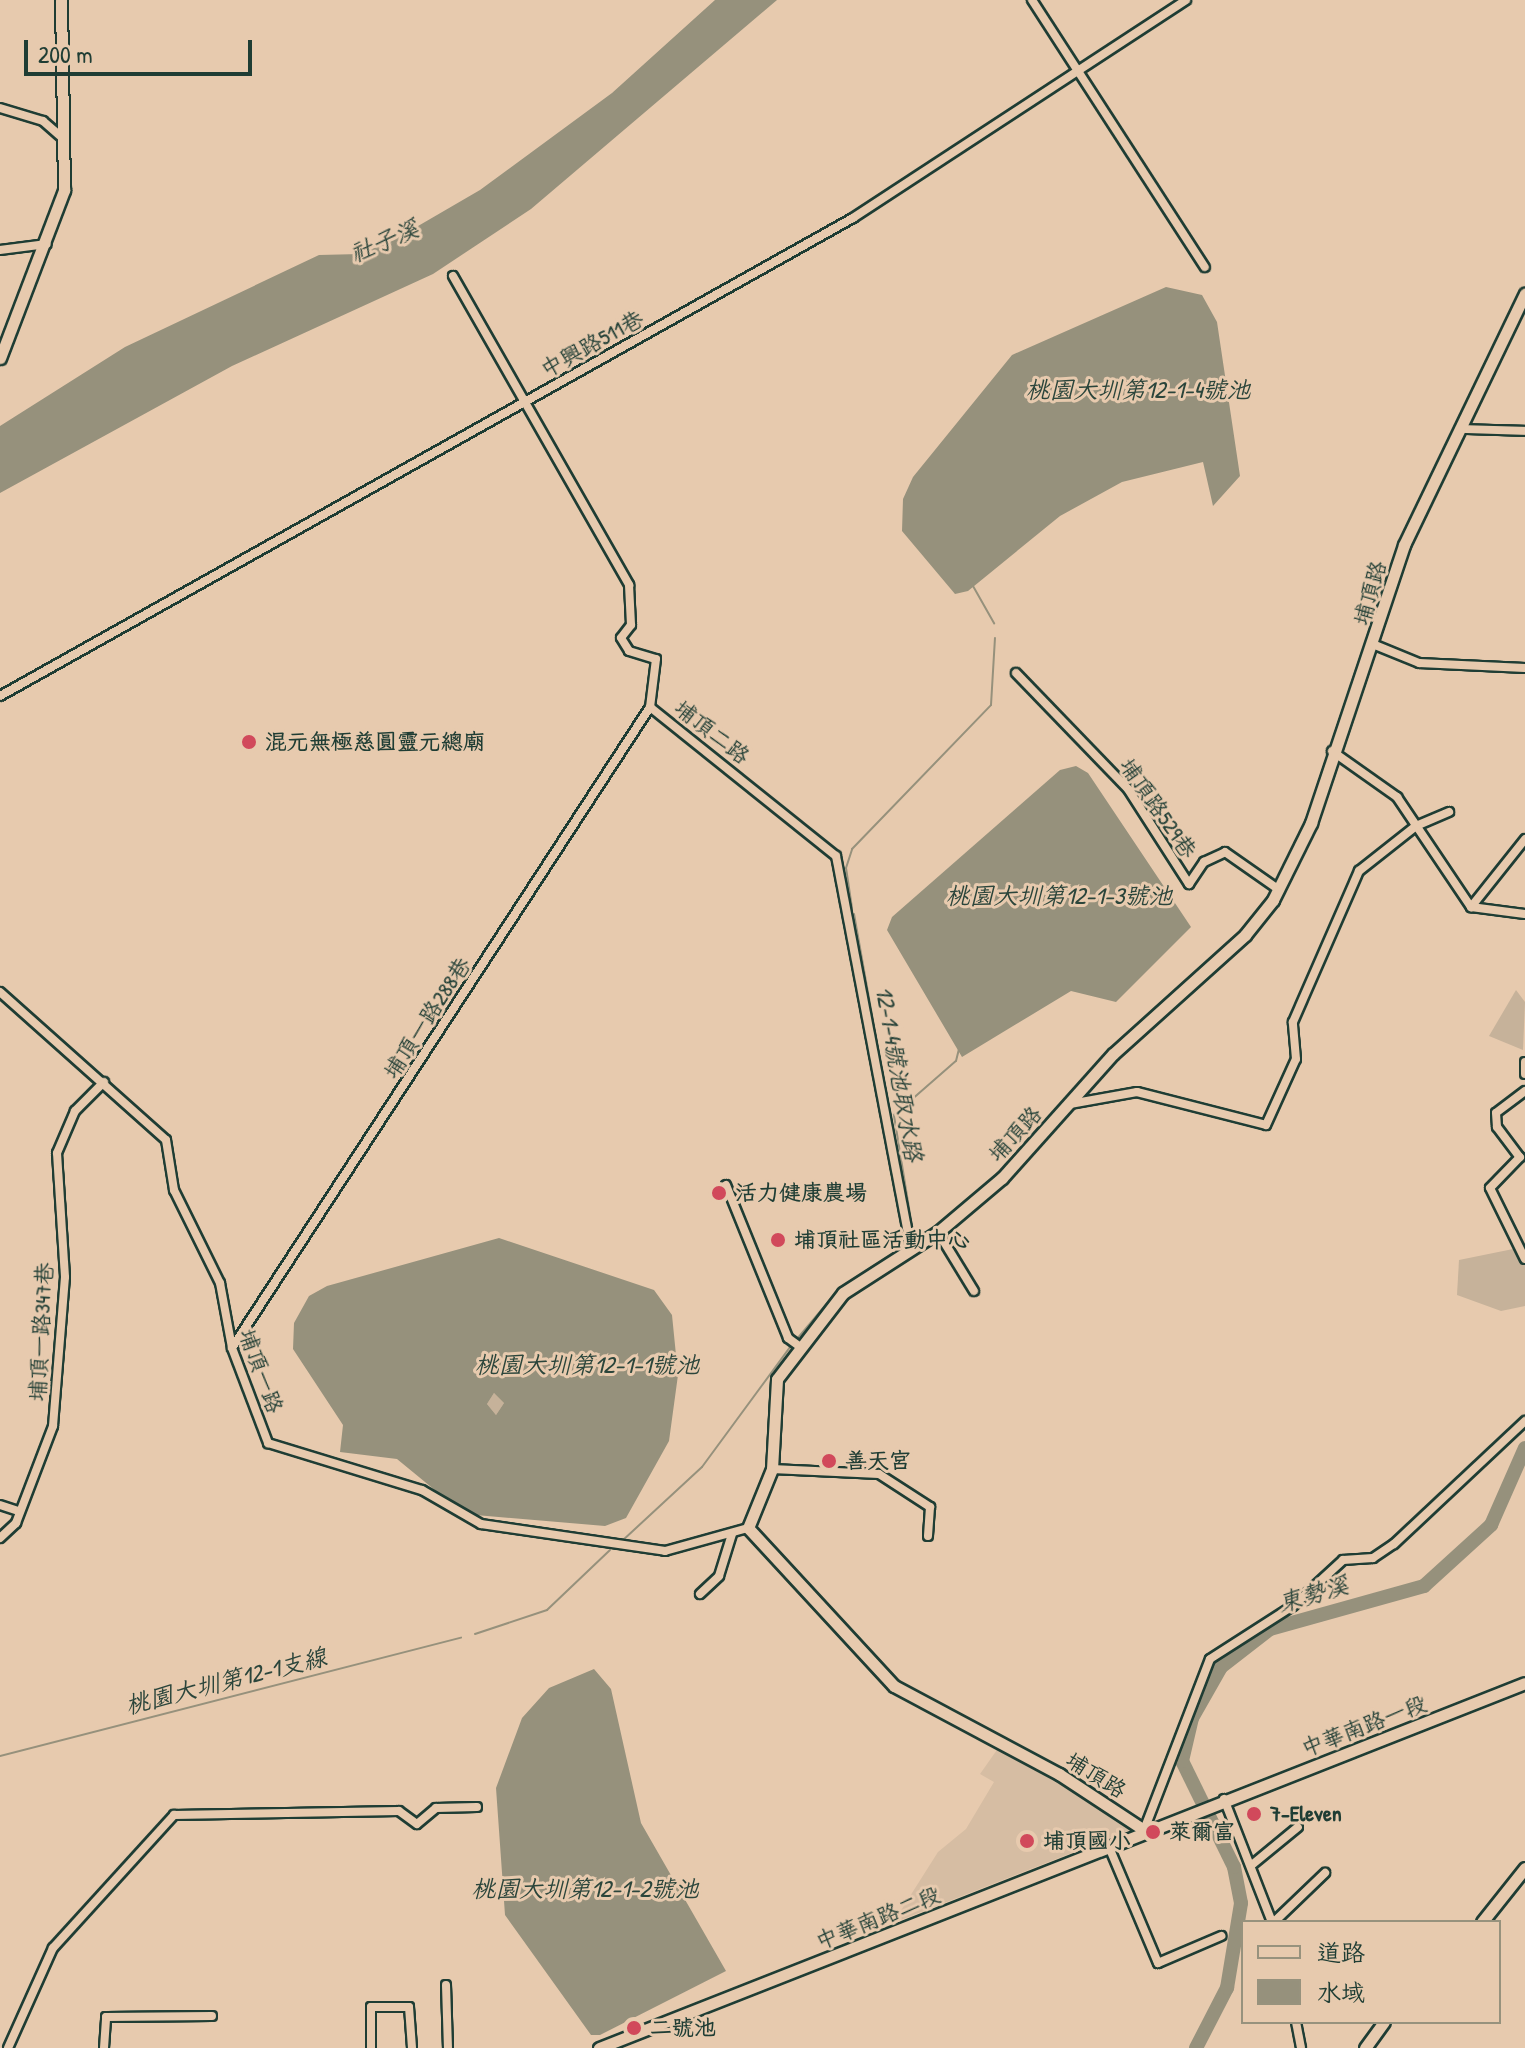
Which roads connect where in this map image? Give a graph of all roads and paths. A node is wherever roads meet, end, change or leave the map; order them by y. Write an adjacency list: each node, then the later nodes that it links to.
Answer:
1 (61, 0): 6 (street)
2 (1032, 0): 4 (street)
3 (1186, 0): 4 (street, 中興路511巷)
4 (1080, 70): 9 (street); 13 (street, 中興路511巷)
5 (0, 108): 6 (street)
6 (65, 139): 7 (street)
7 (48, 244): 8 (street); 12 (street)
8 (0, 250)
9 (1205, 267)
10 (453, 276): 13 (street, 埔頂二路)
11 (1525, 294): 14 (street, 埔頂路)
12 (0, 358)
13 (527, 401): 19 (street, 中興路511巷); 20 (street, 埔頂二路)
14 (1463, 429): 15 (street); 16 (street, 埔頂路)
15 (1525, 431)
16 (1375, 645): 17 (street); 21 (street, 埔頂路)
17 (1525, 668)
18 (1016, 673): 25 (street, 埔頂路529巷)
19 (0, 696)
20 (650, 707): 36 (street, 埔頂二路); 40 (street, 埔頂一路288巷)
21 (1331, 751): 23 (street); 25 (street, 埔頂路)
22 (1449, 812): 23 (street)
23 (1416, 826): 26 (street); 33 (street)
24 (1525, 839): 26 (street)
25 (1278, 889): 33 (street, 埔頂路)
26 (1471, 907): 27 (street)
27 (1525, 914)
28 (0, 992): 31 (street, 埔頂一路)
29 (1525, 1062): 30 (street)
30 (1525, 1074)
31 (104, 1082): 40 (street, 埔頂一路); 44 (street, 埔頂一路347巷)
32 (1525, 1091): 37 (street)
33 (1070, 1104): 35 (street, 埔頂路)
34 (726, 1185): 39 (street)
35 (938, 1232): 36 (street, 埔頂路); 38 (street)
36 (911, 1248): 39 (street, 埔頂路)
37 (1525, 1259)
38 (974, 1291)
39 (799, 1346): 42 (street, 埔頂路)
40 (232, 1348): 46 (street, 埔頂一路)
41 (1525, 1421): 55 (street)
42 (772, 1469): 45 (street, 埔頂路); 47 (street)
43 (0, 1505): 44 (street)
44 (19, 1511): 48 (street, 埔頂一路347巷)
45 (748, 1528): 46 (street, 埔頂一路); 55 (street, 埔頂路)
46 (732, 1534): 49 (street)
47 (928, 1536)
48 (0, 1538)
49 (700, 1594)
50 (1525, 1683): 51 (street, 中華南路一段)
51 (1220, 1800): 53 (street, 中華南路一段); 57 (street)
52 (477, 1807): 68 (street)
53 (1171, 1821): 55 (street, 中華南路二段)
54 (1298, 1827): 57 (street)
55 (1144, 1830): 56 (street, 中華南路二段)
56 (1109, 1847): 63 (street); 73 (street, 中華南路二段)
57 (1253, 1864): 60 (street)
58 (1525, 1868): 62 (street)
59 (1325, 1873): 61 (street)
60 (1272, 1920)
61 (1275, 1920)
62 (1484, 1920)
63 (1221, 1936)
64 (446, 1985): 72 (street)
65 (212, 2016): 69 (street)
66 (1296, 2024): 74 (street)
67 (1383, 2024): 75 (street)
68 (8, 2048)
69 (104, 2048)
70 (371, 2048): 71 (street)
71 (412, 2048)
72 (448, 2048)
73 (599, 2048)
74 (1301, 2048)
75 (1365, 2048)

